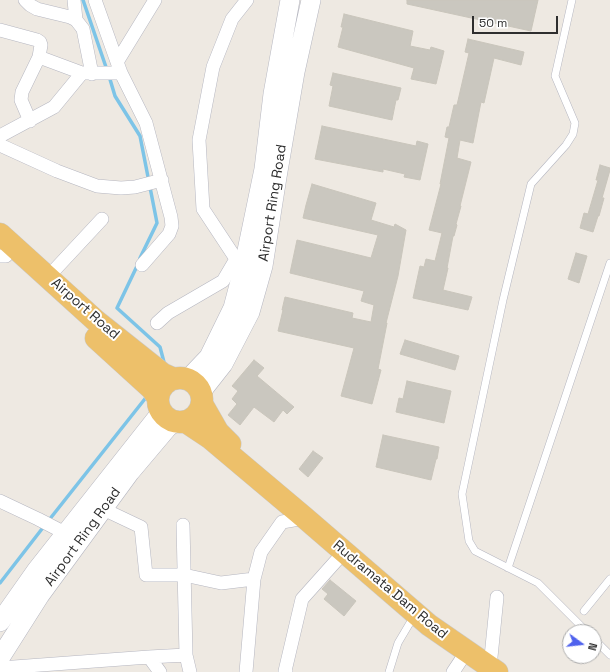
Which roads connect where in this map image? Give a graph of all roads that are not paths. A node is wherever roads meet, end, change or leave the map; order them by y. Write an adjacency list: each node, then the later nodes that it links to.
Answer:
1 (25, 0): 9 (street)
2 (74, 0): 9 (street)
3 (95, 0): 12 (street)
4 (155, 0): 12 (street)
5 (247, 0): 23 (street)
6 (290, 0): 25 (main road, Airport Ring Road)
7 (311, 0): 24 (main road, Airport Ring Road)
8 (572, 0): 34 (lane)
9 (76, 20): 12 (street)
10 (0, 30): 11 (street)
11 (39, 57): 12 (street); 13 (street)
12 (104, 71): 13 (street); 16 (street)
13 (30, 121): 14 (street)
14 (0, 136)
15 (0, 144): 16 (street)
16 (153, 183): 21 (street)
17 (102, 219): 22 (street)
18 (0, 234): 22 (highway, Airport Road)
19 (2, 254): 26 (highway, Airport Road)
20 (610, 263): 34 (lane)
21 (142, 265)
22 (48, 277): 25 (highway, Airport Road)
23 (157, 322)
24 (223, 364): 25 (main road, Airport Ring Road); 26 (main road)
25 (191, 389): 26 (highway); 26 (highway)
26 (184, 420): 27 (main road, Airport Ring Road); 27 (main road); 30 (highway, Airport Road); 32 (main road, Airport Ring Road)
27 (143, 457): 29 (main road, Airport Ring Road)
28 (0, 501): 32 (street)
29 (103, 509): 35 (street); 48 (main road, Airport Ring Road)
30 (305, 518): 33 (highway, Rudramata Dam Road); 36 (street)
31 (183, 524): 35 (street)
32 (51, 525): 41 (main road, Airport Ring Road)
33 (344, 552): 40 (highway, Rudramata Dam Road); 55 (street)
34 (508, 568): 42 (lane)
35 (184, 575): 36 (street); 45 (street)
36 (254, 579): 54 (street)
37 (610, 580): 39 (lane)
38 (497, 597): 51 (street)
39 (584, 611)
40 (416, 613): 44 (highway, Rudramata Dam Road); 56 (lane)
41 (0, 622)
42 (579, 624)
43 (602, 647): 46 (lane)
44 (466, 651): 51 (highway, Rudramata Dam Road); 57 (street)
45 (186, 655): 47 (street); 53 (street)
46 (610, 655)
47 (149, 657): 49 (street); 52 (street)
48 (0, 658)
49 (101, 666): 50 (street)
50 (0, 668)
51 (494, 669)
52 (160, 672)
53 (190, 672)
54 (246, 672)
55 (286, 672)
56 (389, 672)
57 (453, 672)

